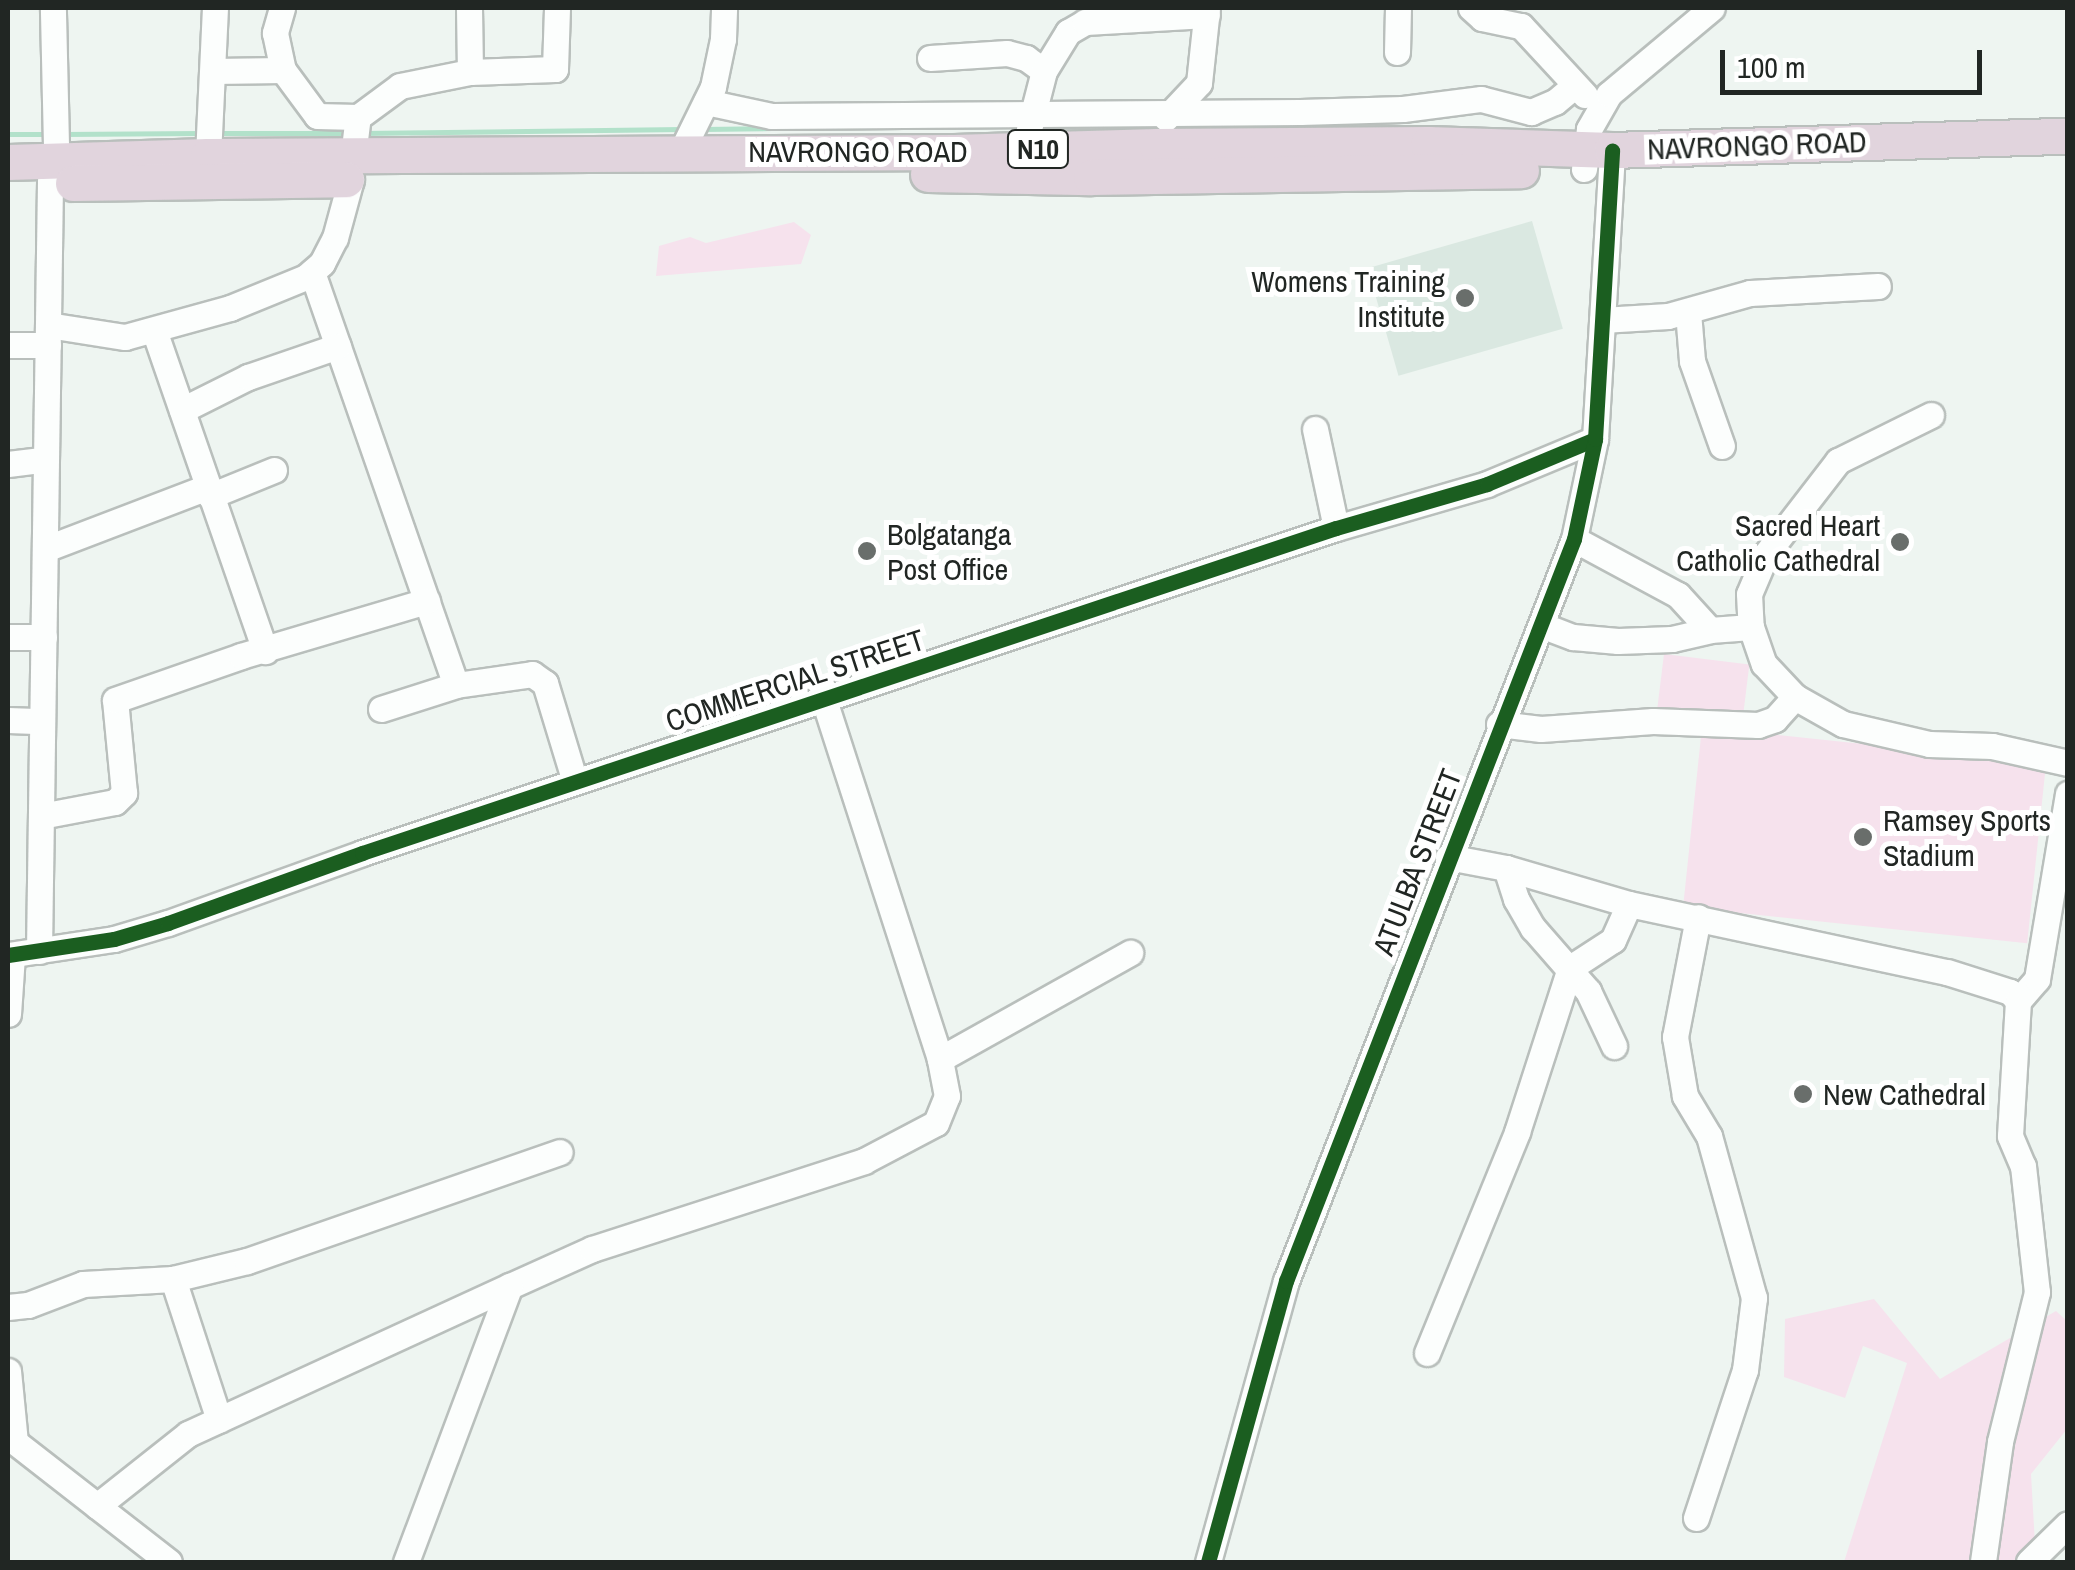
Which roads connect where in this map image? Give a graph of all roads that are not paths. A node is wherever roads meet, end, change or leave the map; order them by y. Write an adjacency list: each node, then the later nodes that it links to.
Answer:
1 (53, 8): 30 (street)
2 (215, 8): 14 (street)
3 (282, 8): 13 (street)
4 (468, 8): 16 (street)
5 (557, 8): 16 (street)
6 (724, 8): 18 (street)
7 (1398, 8): 11 (street)
8 (1471, 8): 17 (street)
9 (1712, 8): 19 (street)
10 (1207, 11): 15 (street); 22 (street)
11 (1397, 52)
12 (930, 58): 15 (street)
13 (282, 70): 14 (street); 20 (street)
14 (213, 71): 25 (street)
15 (1044, 71): 21 (street)
16 (470, 72): 20 (street)
17 (1574, 86): 19 (street); 22 (street)
18 (706, 102): 21 (street); 24 (street)
19 (1599, 107): 27 (street, ATULBA STREET)
20 (358, 117): 29 (street)
21 (1029, 129): 22 (highway, NAVRONGO ROAD / N10); 24 (highway, NAVRONGO ROAD / N10)
22 (1164, 129): 27 (highway, NAVRONGO ROAD / N10)
23 (2068, 136): 27 (highway, NAVRONGO ROAD / N10)
24 (681, 152): 29 (highway, NAVRONGO ROAD / N10)
25 (208, 156): 29 (highway, NAVRONGO ROAD / N10); 30 (highway, NAVRONGO ROAD / N10)
26 (2068, 158): 27 (highway, NAVRONGO ROAD / N10)
27 (1598, 159): 29 (highway, NAVRONGO ROAD / N10); 35 (street, ATULBA STREET)
28 (8, 162): 30 (highway, NAVRONGO ROAD / N10)
29 (352, 167): 30 (highway, NAVRONGO ROAD / N10); 32 (street)
30 (53, 172): 31 (highway, NAVRONGO ROAD / N10); 37 (street)
31 (8, 183)
32 (312, 272): 36 (street); 39 (street)
33 (1878, 286): 34 (street)
34 (1688, 312): 35 (street); 44 (street)
35 (1602, 320): 43 (street, ATULBA STREET)
36 (154, 330): 37 (street); 40 (street)
37 (48, 335): 38 (street); 45 (street)
38 (8, 345)
39 (338, 346): 40 (street); 52 (street)
40 (182, 410): 48 (street)
41 (1931, 415): 54 (street)
42 (1315, 429): 49 (street)
43 (1595, 439): 49 (street, COMMERCIAL STREET); 50 (street, ATULBA STREET)
44 (1722, 446)
45 (46, 459): 46 (street); 51 (street)
46 (8, 464)
47 (274, 470): 48 (street)
48 (209, 492): 51 (street); 58 (street)
49 (1336, 528): 61 (street, COMMERCIAL STREET)
50 (1574, 539): 53 (street, ATULBA STREET); 55 (street)
51 (45, 548): 57 (street)
52 (427, 601): 58 (street); 59 (street)
53 (1542, 624): 55 (street); 65 (street, ATULBA STREET)
54 (1751, 628): 55 (street); 60 (street)
55 (1710, 630)
56 (8, 637): 57 (street)
57 (44, 637): 64 (street)
58 (266, 651): 69 (street)
59 (456, 685): 62 (street); 67 (street)
60 (1796, 697): 65 (street); 66 (street)
61 (824, 700): 67 (street, COMMERCIAL STREET); 82 (street)
62 (382, 709)
63 (8, 720): 64 (street)
64 (42, 720): 69 (street)
65 (1499, 724): 70 (street, ATULBA STREET)
66 (2068, 762)
67 (575, 782): 75 (street, COMMERCIAL STREET)
68 (2068, 794): 72 (street)
69 (41, 816): 75 (street)
70 (1448, 857): 71 (street); 96 (street, ATULBA STREET)
71 (1506, 868): 73 (street); 78 (street)
72 (2059, 893): 79 (street)
73 (1629, 904): 74 (street); 78 (street)
74 (1698, 917): 79 (street); 92 (street)
75 (39, 952): 77 (street, COMMERCIAL STREET)
76 (1130, 953): 82 (street)
77 (10, 955): 80 (street)
78 (1570, 968): 81 (street); 87 (street)
79 (2018, 1001): 97 (street)
80 (8, 1014)
81 (1614, 1046)
82 (940, 1059): 85 (street)
83 (560, 1152): 84 (street)
84 (174, 1280): 86 (street); 89 (street)
85 (510, 1286): 89 (street); 95 (street)
86 (8, 1307)
87 (1427, 1353)
88 (8, 1371): 90 (street)
89 (219, 1420): 91 (street)
90 (11, 1442): 91 (street)
91 (97, 1506): 94 (street)
92 (1696, 1518)
93 (2068, 1524): 98 (street)
94 (169, 1562)
95 (406, 1562)
96 (1208, 1562)
97 (1982, 1562)
98 (2029, 1562)

